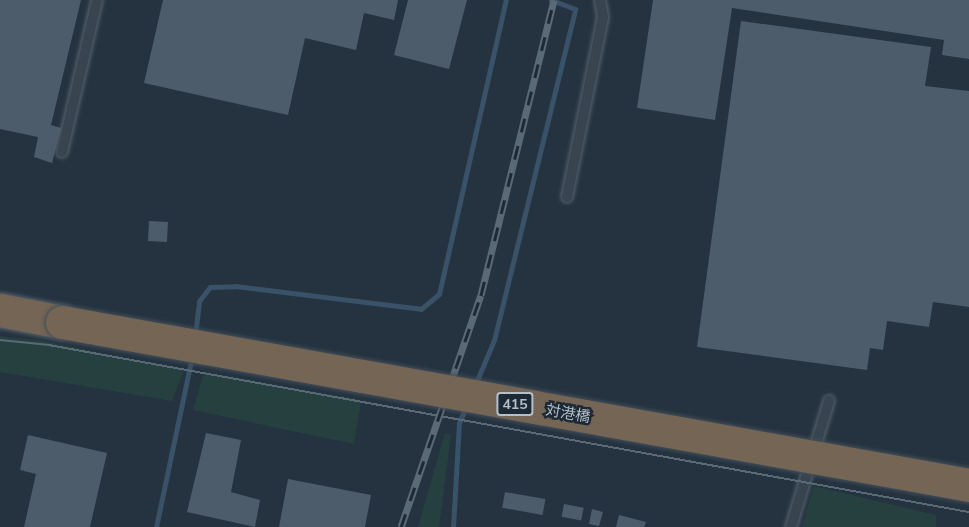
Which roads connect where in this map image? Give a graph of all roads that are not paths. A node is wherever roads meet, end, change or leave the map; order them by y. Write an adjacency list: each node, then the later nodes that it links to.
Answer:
1 (97, 0): 3 (lane)
2 (600, 0): 4 (lane)
3 (62, 152)
4 (567, 197)
5 (0, 310): 7 (highway, 対港橋 / 415, bridge)
6 (829, 401): 8 (lane)
7 (969, 485)
8 (791, 527)

